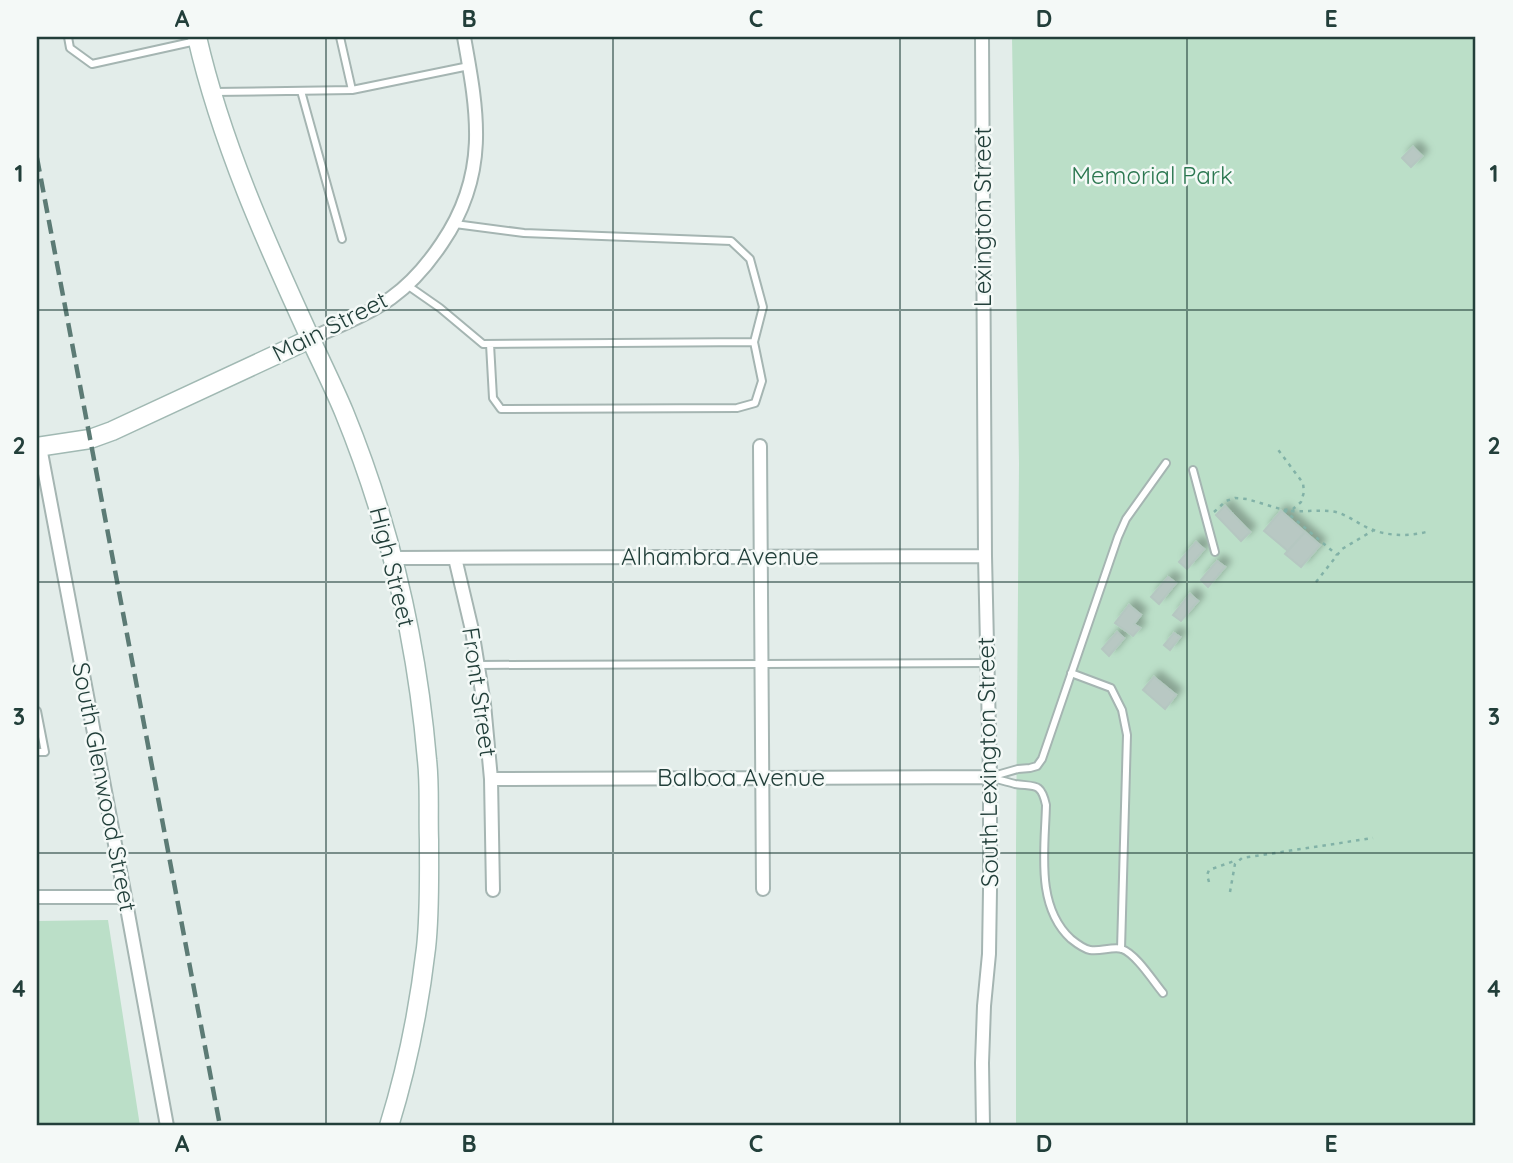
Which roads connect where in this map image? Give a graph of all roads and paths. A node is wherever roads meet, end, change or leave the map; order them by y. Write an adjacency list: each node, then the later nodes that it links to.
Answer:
1 (68, 37): 5 (lane)
2 (340, 37): 8 (lane)
3 (464, 37): 6 (street, Main Street)
4 (982, 37): 16 (street, Lexington Street)
5 (197, 39): 9 (main road, High Street)
6 (469, 66): 8 (lane); 10 (street, Main Street)
7 (301, 90): 8 (lane); 9 (lane); 11 (lane)
8 (352, 90)
9 (211, 92): 13 (main road, High Street)
10 (455, 225): 12 (street, Main Street); 14 (lane)
11 (342, 239)
12 (407, 285): 13 (street, Main Street); 15 (lane)
13 (310, 339): 18 (main road, Main Street); 32 (main road, High Street)
14 (754, 342): 15 (lane); 15 (lane)
15 (490, 344)
16 (984, 397): 30 (street, South Lexington Street)
17 (760, 446): 31 (street)
18 (38, 447): 51 (street, South Glenwood Street)
19 (1276, 447): 22 (path)
20 (1166, 464): 38 (lane)
21 (1193, 470): 25 (lane)
22 (1301, 502): 23 (path); 24 (path)
23 (1284, 510): 24 (path); 25 (path); 29 (path)
24 (1309, 511): 26 (path)
25 (1206, 519): 28 (lane)
26 (1374, 530): 27 (path); 29 (path)
27 (1426, 532)
28 (1215, 552)
29 (1337, 555): 34 (path)
30 (985, 556): 31 (street, Alhambra Avenue); 35 (street, South Lexington Street)
31 (761, 557): 33 (street, Alhambra Avenue); 36 (street)
32 (392, 558): 33 (street); 55 (main road, High Street)
33 (455, 558): 37 (street, Front Street)
34 (1316, 582)
35 (988, 663): 36 (lane); 41 (street, South Lexington Street)
36 (761, 664): 37 (lane); 42 (street)
37 (478, 665): 43 (street, Front Street)
38 (1071, 673): 41 (lane); 52 (lane)
39 (37, 711): 40 (lane)
40 (37, 752)
41 (990, 777): 42 (street, Balboa Avenue); 52 (lane); 56 (street, South Lexington Street)
42 (762, 778): 43 (street, Balboa Avenue); 47 (street)
43 (491, 779): 48 (street, Front Street)
44 (1373, 838): 45 (path)
45 (1242, 858): 46 (path); 49 (path)
46 (1209, 882)
47 (762, 889)
48 (493, 890)
49 (1230, 892)
50 (37, 897): 51 (street)
51 (125, 897): 54 (street, South Glenwood Street)
52 (1121, 949): 53 (lane)
53 (1163, 993)
54 (167, 1126)
55 (389, 1126)
56 (983, 1126)

